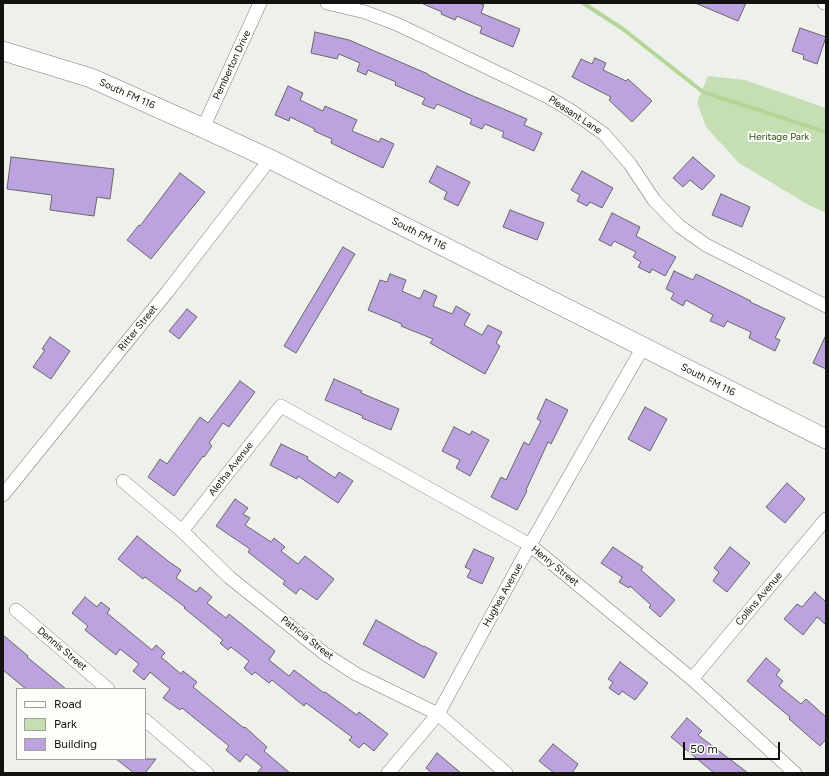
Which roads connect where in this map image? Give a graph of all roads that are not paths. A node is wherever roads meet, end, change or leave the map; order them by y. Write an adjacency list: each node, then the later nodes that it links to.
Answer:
1 (260, 3): 4 (street, Pemberton Drive)
2 (327, 3): 6 (street, Pleasant Lane)
3 (3, 51): 4 (main road, South FM 116)
4 (203, 128): 5 (main road, South FM 116)
5 (270, 159): 7 (main road, South FM 116); 11 (street, Ritter Street)
6 (826, 306)
7 (643, 347): 9 (main road, South FM 116); 14 (street, Hughes Avenue)
8 (281, 406): 13 (street, Aletha Avenue); 14 (street, Henry Street)
9 (826, 439)
10 (122, 481): 13 (street, Patricia Street)
11 (3, 495)
12 (826, 519): 16 (street, Collins Avenue)
13 (182, 531): 18 (street, Patricia Street)
14 (530, 545): 16 (street, Henry Street); 18 (street, Hughes Avenue)
15 (16, 610): 17 (street, Dennis Street)
16 (692, 679): 23 (street, Henry Street)
17 (107, 688)
18 (438, 714): 21 (street, Hughes Avenue); 22 (street, Patricia Street)
19 (146, 721): 20 (street)
20 (206, 773)
21 (388, 773)
22 (506, 773)
23 (795, 773)

